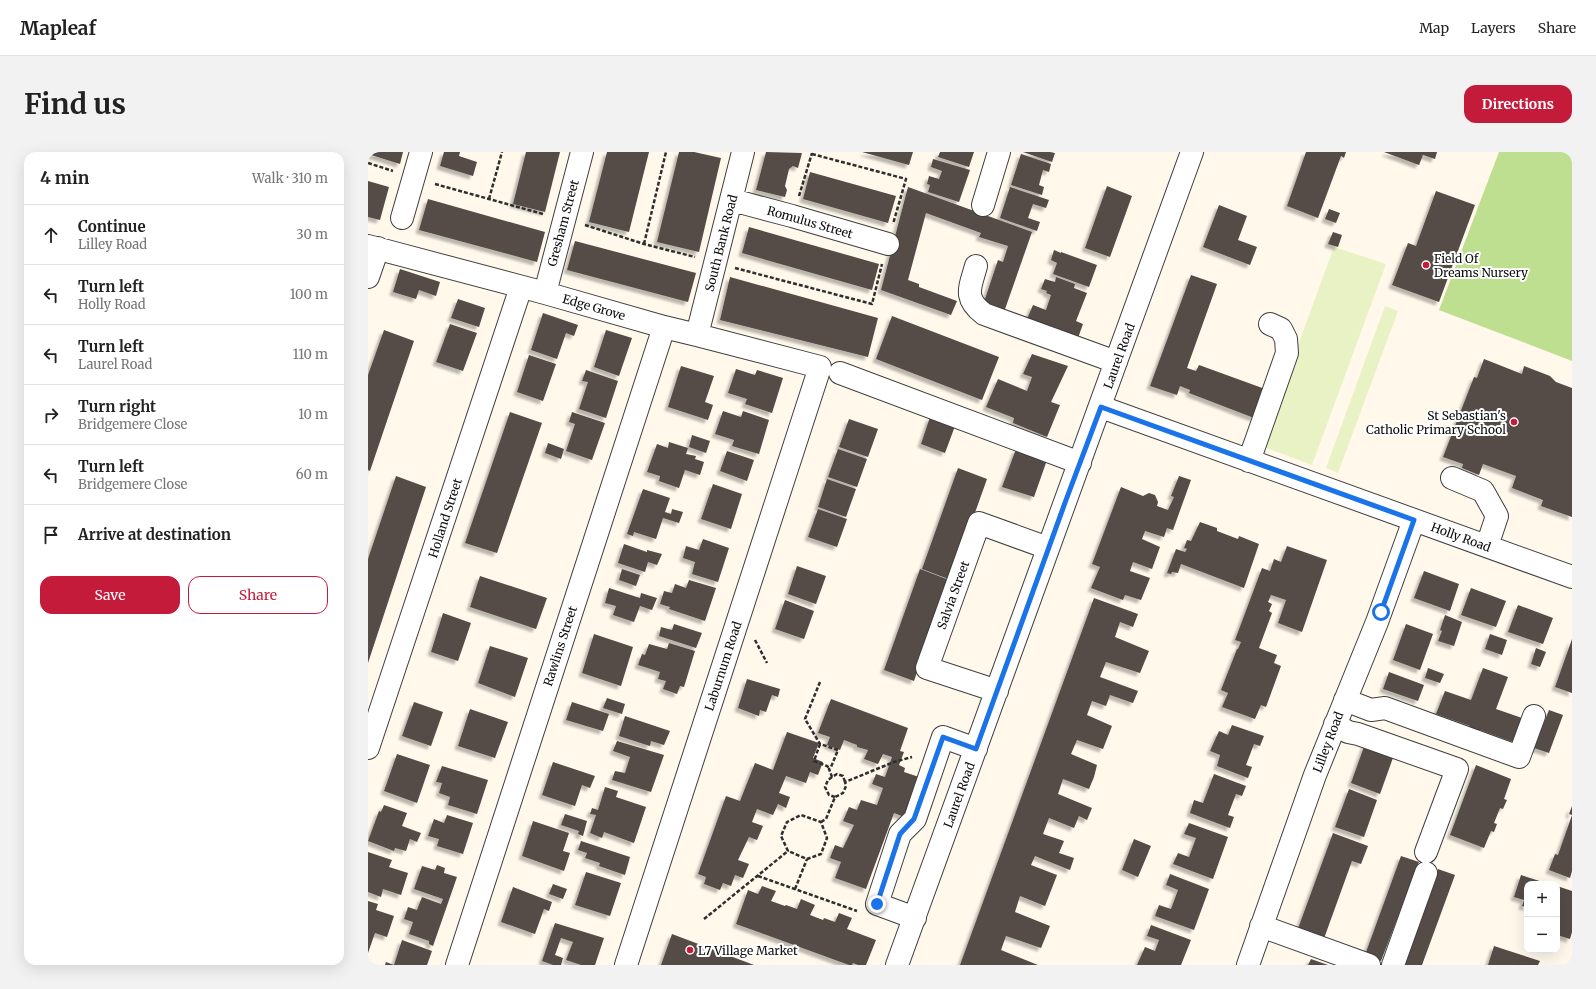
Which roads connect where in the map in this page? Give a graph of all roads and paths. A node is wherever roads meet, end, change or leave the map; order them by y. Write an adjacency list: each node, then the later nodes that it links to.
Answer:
1 (421, 152): 10 (street)
2 (502, 152): 11 (path)
3 (582, 152): 16 (street, Gresham Street)
4 (666, 152): 17 (path)
5 (743, 152): 12 (street, South Bank Road)
6 (812, 152): 14 (path)
7 (999, 152): 13 (street)
8 (1192, 152): 28 (street, Laurel Road)
9 (368, 163): 10 (path)
10 (414, 178): 11 (path); 15 (street)
11 (489, 199): 16 (path)
12 (732, 200): 14 (street, Romulus Street); 20 (street, South Bank Road)
13 (983, 205)
14 (792, 216): 18 (street, Romulus Street)
15 (402, 218)
16 (564, 220): 17 (path); 24 (street, Gresham Street)
17 (644, 244): 20 (path)
18 (888, 244)
19 (373, 247): 22 (street); 23 (street, Edge Grove)
20 (716, 263): 27 (street, South Bank Road)
21 (976, 266): 28 (street)
22 (368, 277)
23 (521, 287): 24 (street, Edge Grove); 44 (street, Holland Street)
24 (545, 293): 26 (street, Edge Grove)
25 (1270, 324): 31 (street)
26 (664, 327): 27 (street, Edge Grove); 60 (street, Rawlins Street)
27 (697, 334): 29 (street, Edge Grove)
28 (1116, 362): 30 (street, Laurel Road)
29 (830, 370): 32 (street, Edge Grove); 61 (street, Laburnum Road)
30 (1101, 407): 31 (street, Holly Road); 32 (street, Laurel Road)
31 (1249, 461): 34 (street, Holly Road)
32 (1080, 463): 36 (street, Laurel Road)
33 (1452, 478): 35 (street)
34 (1414, 520): 35 (street, Holly Road); 40 (street, Lilley Road)
35 (1487, 546): 37 (street, Holly Road)
36 (1048, 548): 39 (street, Laurel Road); 39 (street, Salvia Street)
37 (1572, 577)
38 (820, 682): 43 (path)
39 (997, 691): 45 (street, Laurel Road)
40 (1345, 700): 41 (street); 42 (street, Lilley Road)
41 (1534, 716)
42 (1335, 724): 59 (street, Lilley Road); 65 (street)
43 (820, 744): 47 (path); 47 (path)
44 (368, 748)
45 (976, 749): 46 (street); 57 (street, Laurel Road)
46 (936, 756): 49 (path); 56 (street)
47 (829, 769): 48 (path)
48 (832, 777): 49 (path); 50 (path)
49 (845, 782): 50 (path)
50 (835, 797): 51 (path)
51 (821, 822): 52 (path); 53 (path)
52 (788, 851): 53 (path); 54 (path)
53 (806, 859): 55 (path)
54 (758, 876): 55 (path); 58 (path)
55 (795, 889): 56 (path)
56 (877, 904): 57 (street)
57 (914, 918): 62 (street, Laurel Road)
58 (704, 919)
59 (1261, 926): 63 (street, Lilley Road); 64 (street)
60 (457, 965)
61 (626, 965)
62 (897, 965)
63 (1248, 965)
64 (1370, 965)
65 (1393, 965)

